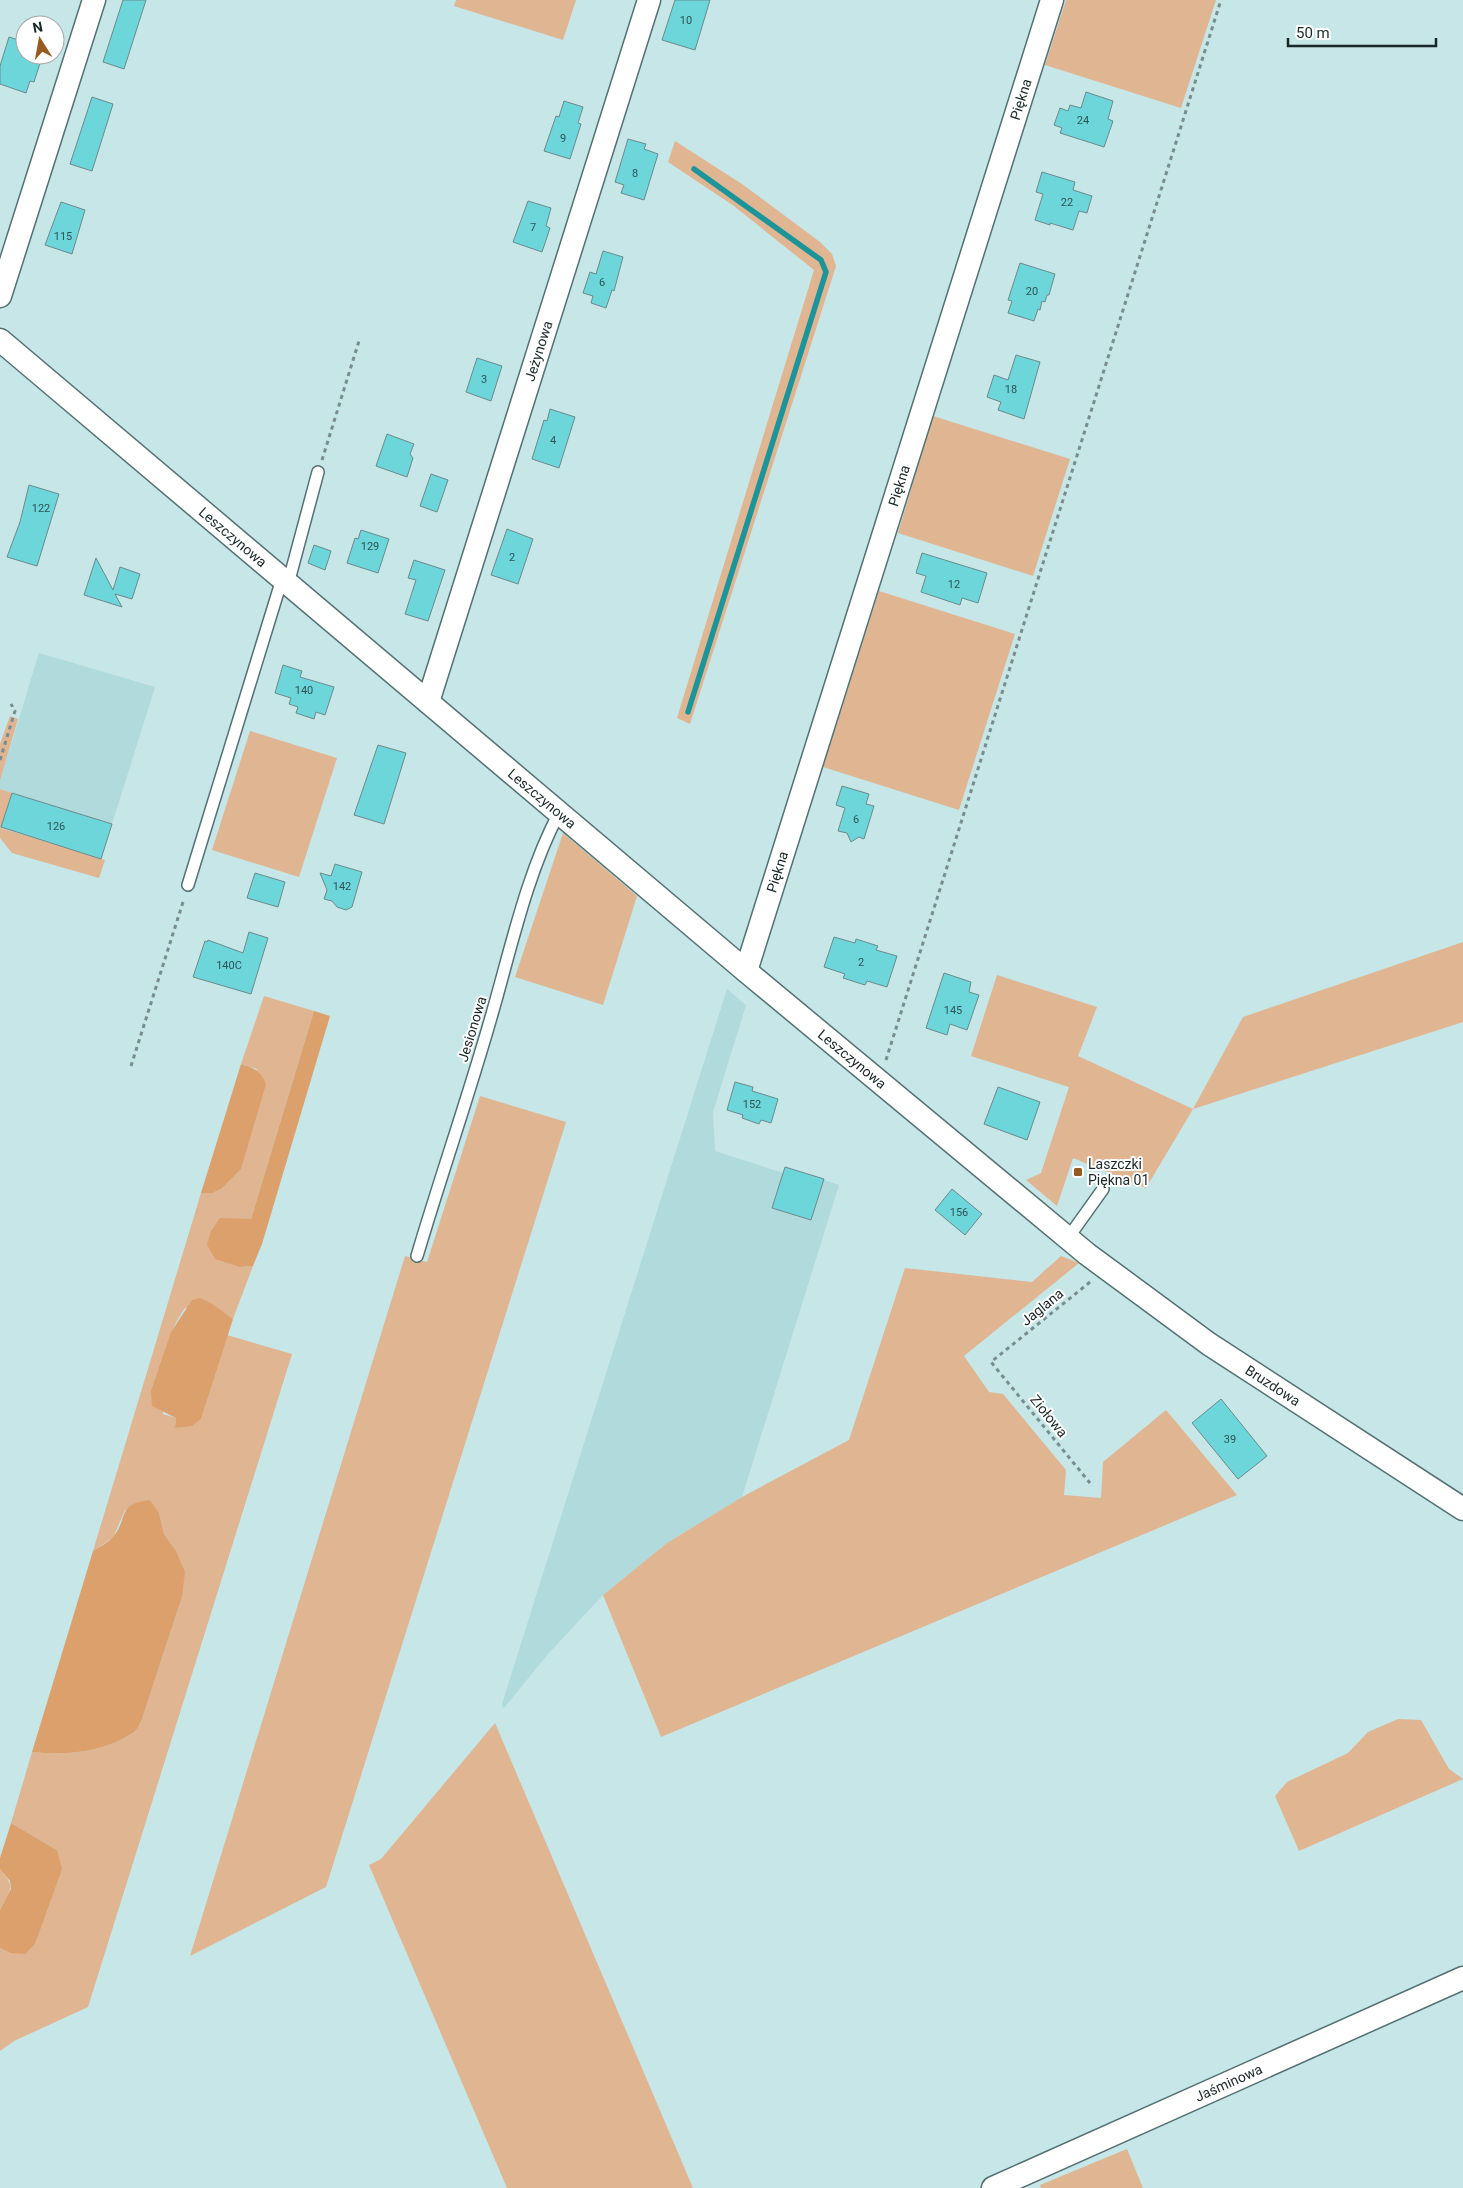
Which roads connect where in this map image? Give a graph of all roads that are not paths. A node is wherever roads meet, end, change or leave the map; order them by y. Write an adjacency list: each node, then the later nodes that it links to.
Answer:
1 (94, 0): 4 (street)
2 (649, 0): 8 (street, Jeżynowa)
3 (1052, 0): 11 (street, Piękna)
4 (0, 296)
5 (0, 340): 7 (street, Leszczynowa)
6 (318, 472): 7 (lane)
7 (285, 582): 8 (street, Leszczynowa); 10 (lane)
8 (428, 702): 9 (street, Leszczynowa)
9 (559, 814): 11 (street, Leszczynowa); 15 (lane, Jesionowa)
10 (188, 884)
11 (746, 971): 13 (street, Leszczynowa)
12 (1103, 1189): 13 (lane)
13 (1068, 1238): 14 (street, Leszczynowa)
14 (1087, 1254): 16 (street, Bruzdowa)
15 (417, 1256)
16 (1463, 1509)
17 (1463, 1978): 18 (street, Jaśminowa)
18 (993, 2188)

